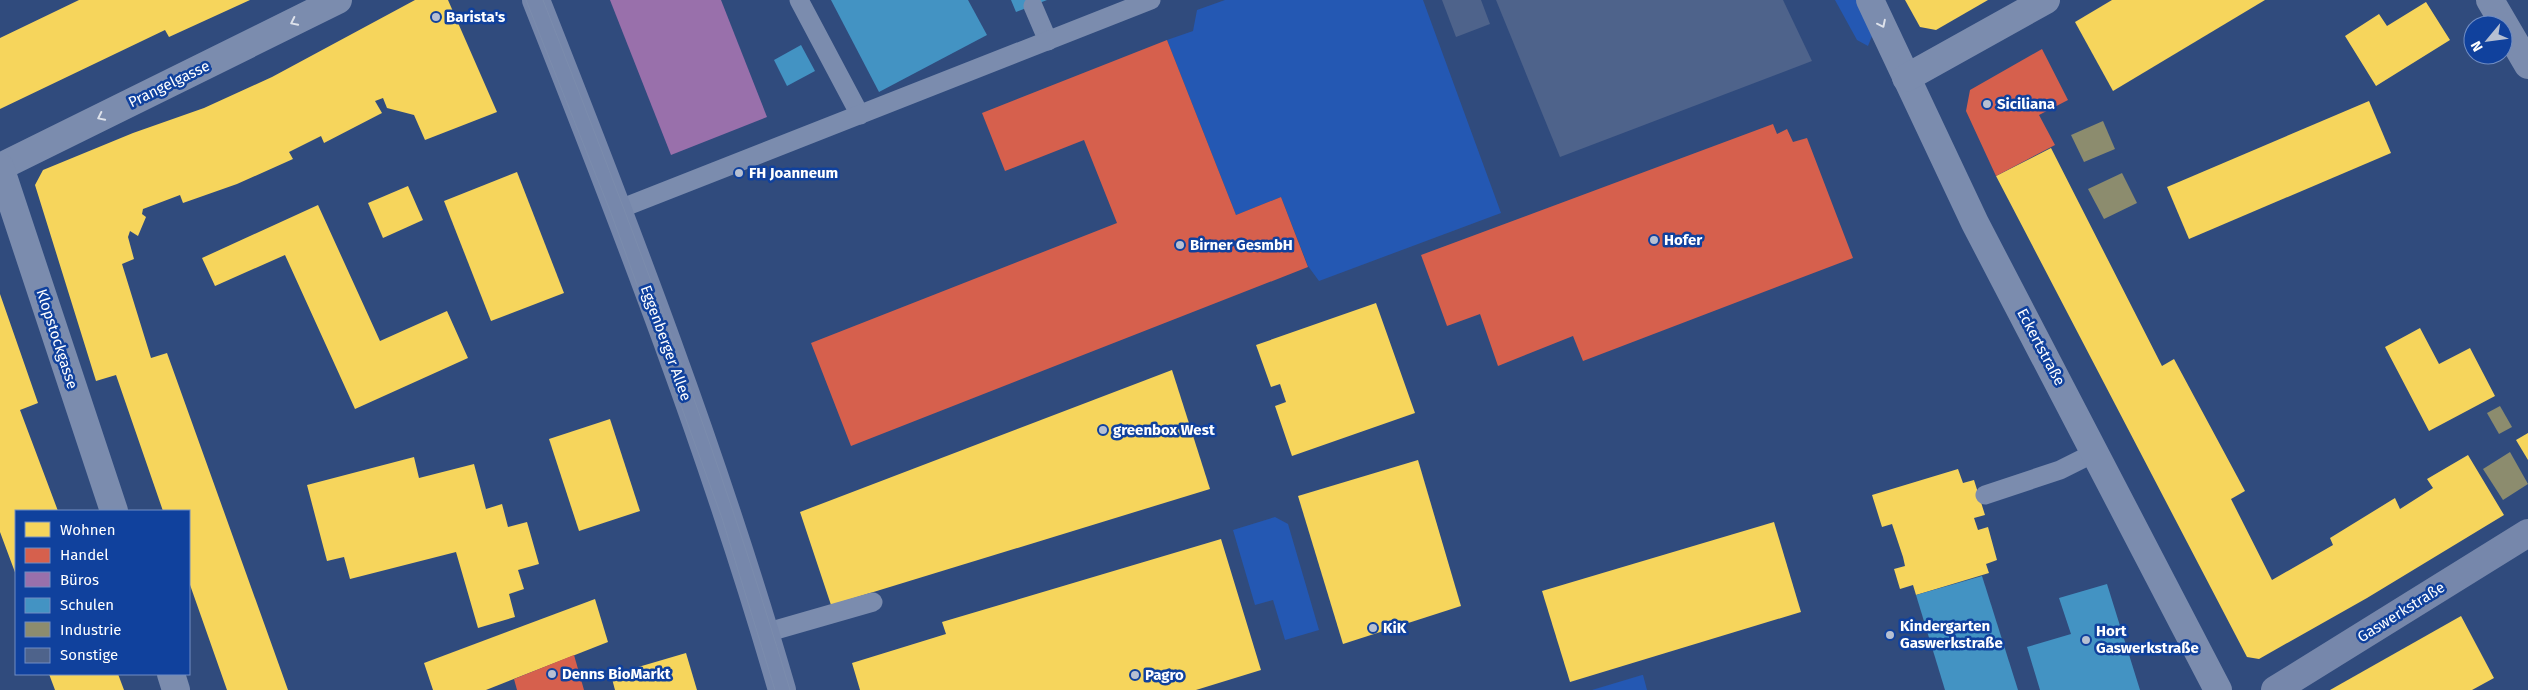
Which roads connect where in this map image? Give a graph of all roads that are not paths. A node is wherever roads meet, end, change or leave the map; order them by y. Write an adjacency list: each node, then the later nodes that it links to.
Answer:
1 (338, 0): 13 (street, Prangelgasse, one-way to 13)
2 (536, 0): 14 (main road, Eggenberger Allee)
3 (799, 0): 12 (lane)
4 (1151, 0): 9 (lane)
5 (1870, 0): 11 (street, Eckertstraße, one-way to 11)
6 (2046, 0): 11 (street)
7 (2490, 0): 10 (street)
8 (1033, 6): 9 (lane)
9 (1048, 41): 12 (lane)
10 (2528, 65)
11 (1906, 78): 15 (street, Eckertstraße)
12 (860, 115): 14 (lane)
13 (0, 167): 17 (street, Klopstockgasse)
14 (617, 210): 20 (main road, Eggenberger Allee)
15 (2096, 452): 16 (lane); 24 (street, Eckertstraße)
16 (1985, 495)
17 (114, 510)
18 (2528, 533): 25 (main road, Gaswerkstraße)
19 (873, 602): 20 (lane)
20 (766, 634): 23 (main road, Eggenberger Allee)
21 (171, 675): 22 (street)
22 (176, 690)
23 (782, 690)
24 (2218, 690)
25 (2275, 690)

